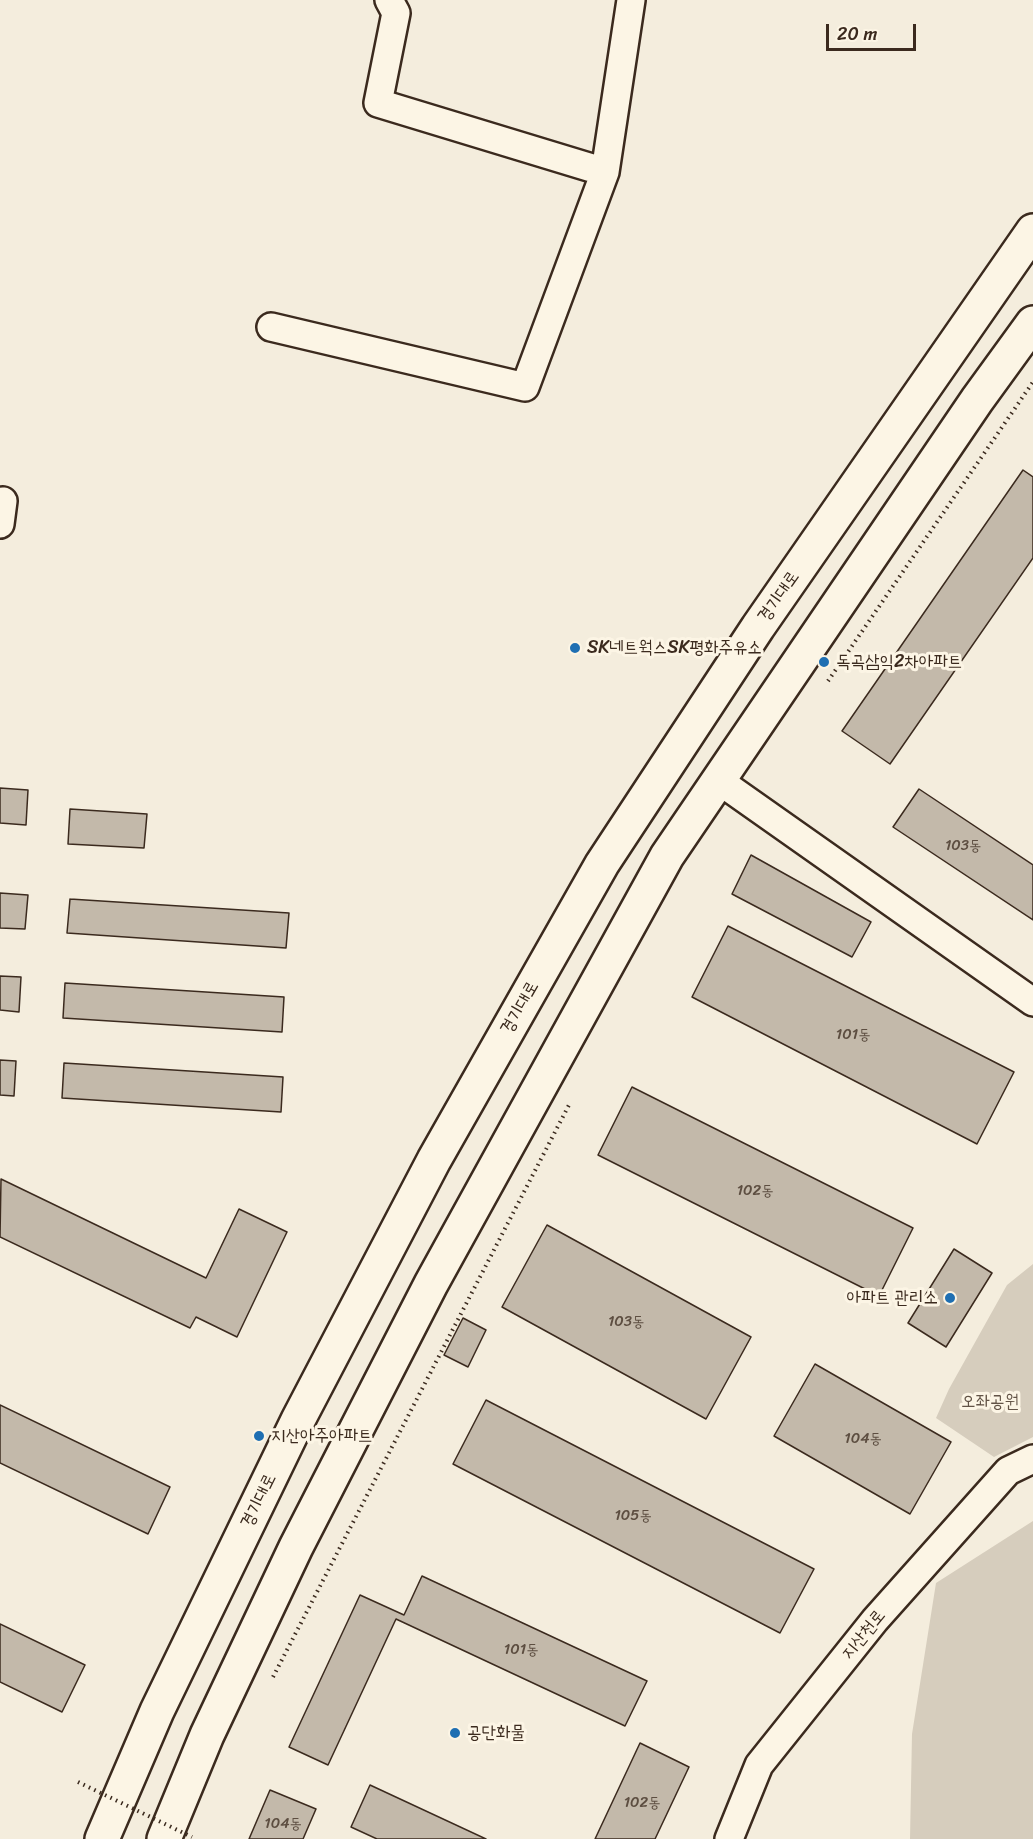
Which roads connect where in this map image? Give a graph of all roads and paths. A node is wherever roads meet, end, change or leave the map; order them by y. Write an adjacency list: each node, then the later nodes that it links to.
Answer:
1 (388, 0): 3 (street)
2 (631, 0): 3 (street)
3 (605, 172): 6 (street)
4 (1033, 231): 17 (main road, 경기대로)
5 (1033, 323): 9 (main road)
6 (271, 327)
7 (1033, 382): 8 (path)
8 (826, 683)
9 (718, 780): 10 (street); 16 (main road)
10 (1033, 1002)
11 (574, 1095): 13 (path)
12 (1033, 1459): 18 (street, 지산천로)
13 (268, 1686)
14 (78, 1782): 16 (path, bridge)
15 (198, 1829): 16 (path)
16 (183, 1838)
17 (102, 1839)
18 (729, 1839)

